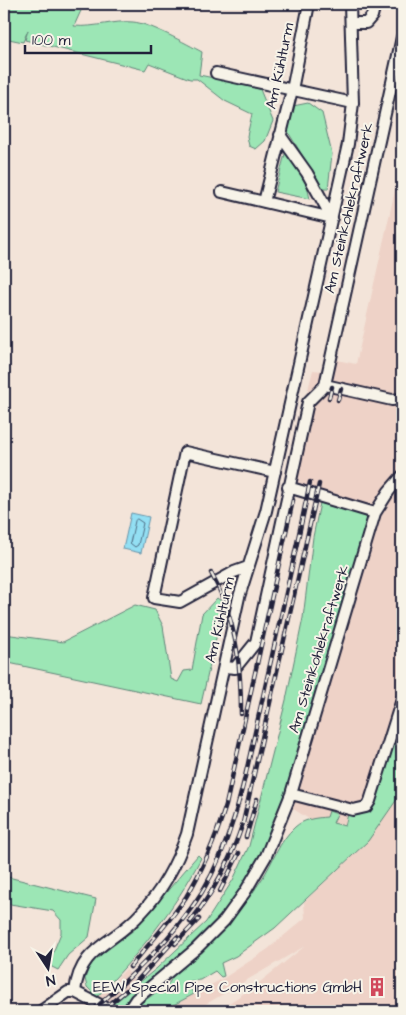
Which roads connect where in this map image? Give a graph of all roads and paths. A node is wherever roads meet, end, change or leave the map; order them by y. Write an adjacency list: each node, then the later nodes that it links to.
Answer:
1 (309, 4): 7 (street, Am Kühlturm)
2 (350, 4): 4 (street, Am Kühlturm)
3 (375, 4): 4 (street)
4 (352, 23): 8 (street, Am Kühlturm)
5 (402, 37): 13 (street, Am Steinkohlekraftwerk)
6 (216, 73): 7 (street)
7 (292, 90): 8 (street); 9 (street, Am Kühlturm)
8 (353, 103): 12 (street, Am Kühlturm)
9 (280, 135): 11 (street, Am Kühlturm); 12 (street)
10 (222, 192): 11 (street)
11 (264, 202): 12 (street)
12 (332, 218): 15 (street, Am Kühlturm)
13 (325, 385): 14 (street); 17 (street)
14 (402, 397)
15 (275, 472): 19 (street, Am Kühlturm); 19 (street)
16 (402, 476): 18 (street, Am Steinkohlekraftwerk)
17 (288, 487): 18 (street); 20 (street)
18 (375, 513): 22 (street, Am Steinkohlekraftwerk)
19 (248, 567): 20 (street, Am Kühlturm)
20 (225, 667): 23 (street, Am Kühlturm)
21 (402, 699): 22 (street)
22 (291, 794): 26 (street, Am Steinkohlekraftwerk)
23 (75, 992): 24 (street); 25 (street)
24 (41, 1011)
25 (112, 1011)
26 (128, 1011)

